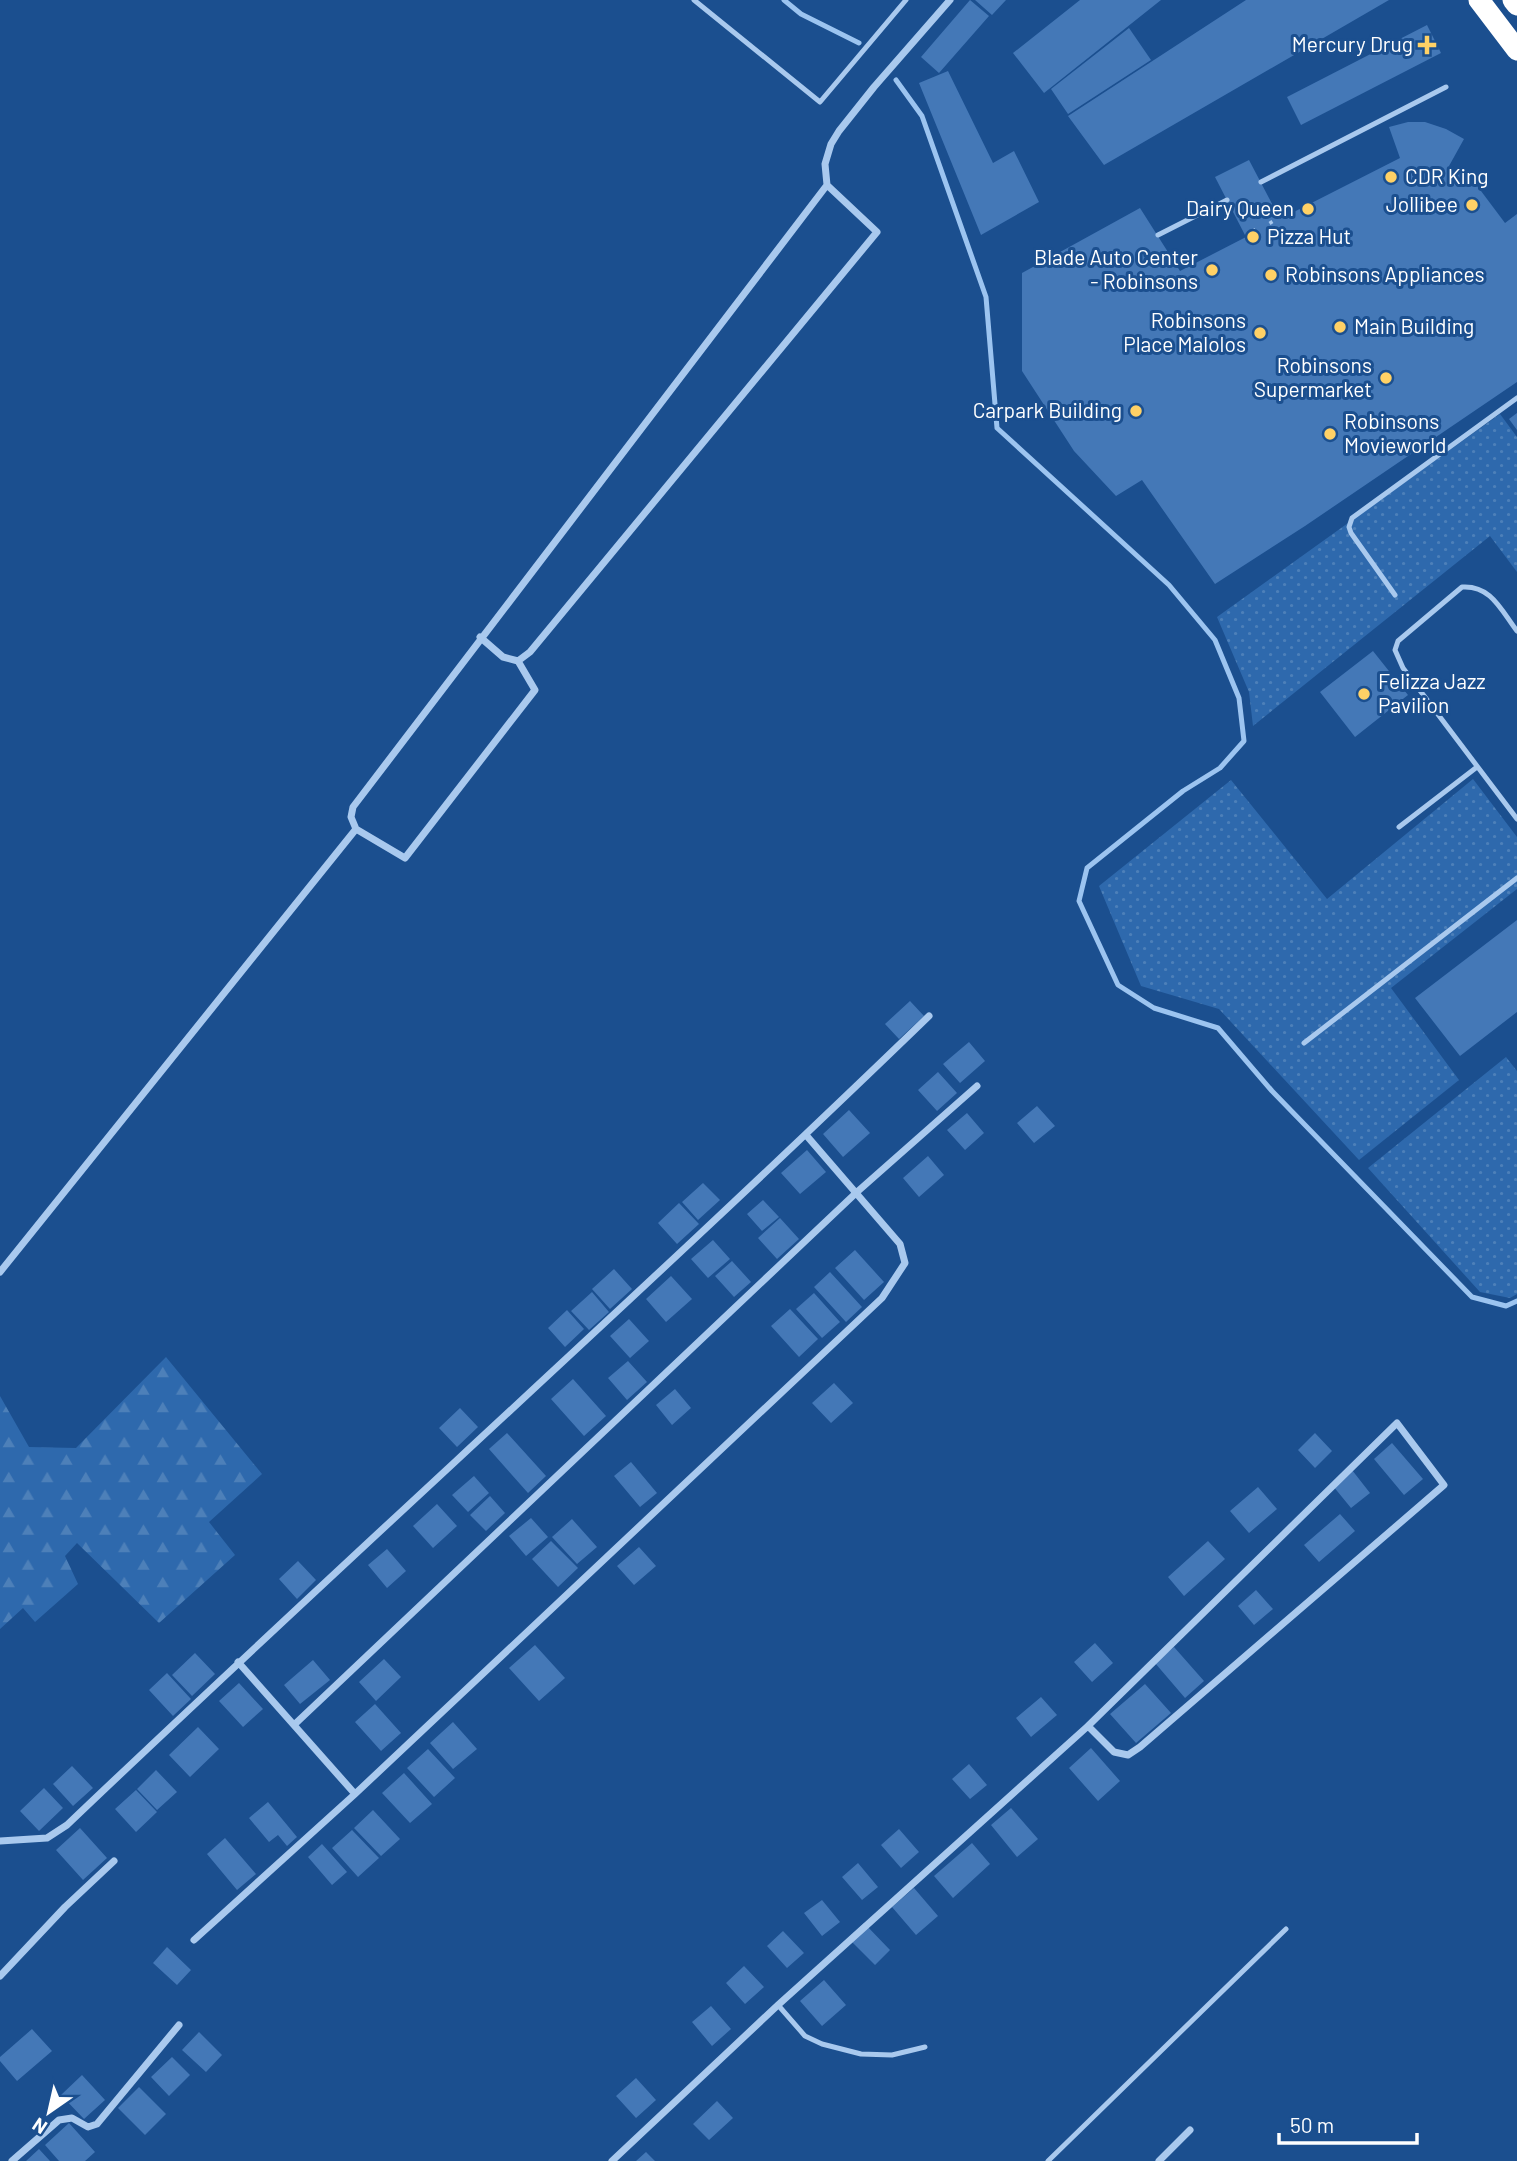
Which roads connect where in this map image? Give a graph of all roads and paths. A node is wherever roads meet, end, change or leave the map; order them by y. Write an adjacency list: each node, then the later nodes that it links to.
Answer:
1 (694, 0): 2 (lane)
2 (906, 0)
3 (950, 0): 10 (street)
4 (1479, 0): 7 (highway)
5 (1513, 0): 6 (highway)
6 (1517, 5)
7 (1517, 50)
8 (1446, 87): 9 (lane)
9 (1261, 182)
10 (827, 185): 16 (street); 17 (street)
11 (1227, 200): 12 (lane)
12 (1158, 235)
13 (1517, 398): 14 (lane)
14 (1395, 595)
15 (1517, 631): 18 (lane)
16 (480, 637): 17 (street); 21 (street)
17 (518, 661): 21 (street)
18 (1477, 767): 19 (lane); 20 (lane)
19 (1517, 819)
20 (1399, 827)
21 (356, 829): 28 (street)
22 (1517, 878): 24 (lane)
23 (929, 1016): 26 (street)
24 (1304, 1043)
25 (977, 1086): 27 (street)
26 (806, 1135): 27 (street); 29 (street)
27 (857, 1192): 30 (street); 32 (street)
28 (0, 1272)
29 (238, 1662): 30 (street); 33 (street)
30 (295, 1724): 32 (street)
31 (1088, 1726): 31 (street); 38 (street)
32 (355, 1794): 36 (street)
33 (0, 1841)
34 (114, 1861): 37 (street)
35 (1286, 1929): 44 (lane)
36 (194, 1940)
37 (0, 1976)
38 (778, 2005): 40 (lane); 43 (street)
39 (179, 2025): 42 (street)
40 (925, 2047)
41 (1190, 2130): 45 (street)
42 (12, 2161)
43 (612, 2161)
44 (1048, 2161)
45 (1158, 2161)

